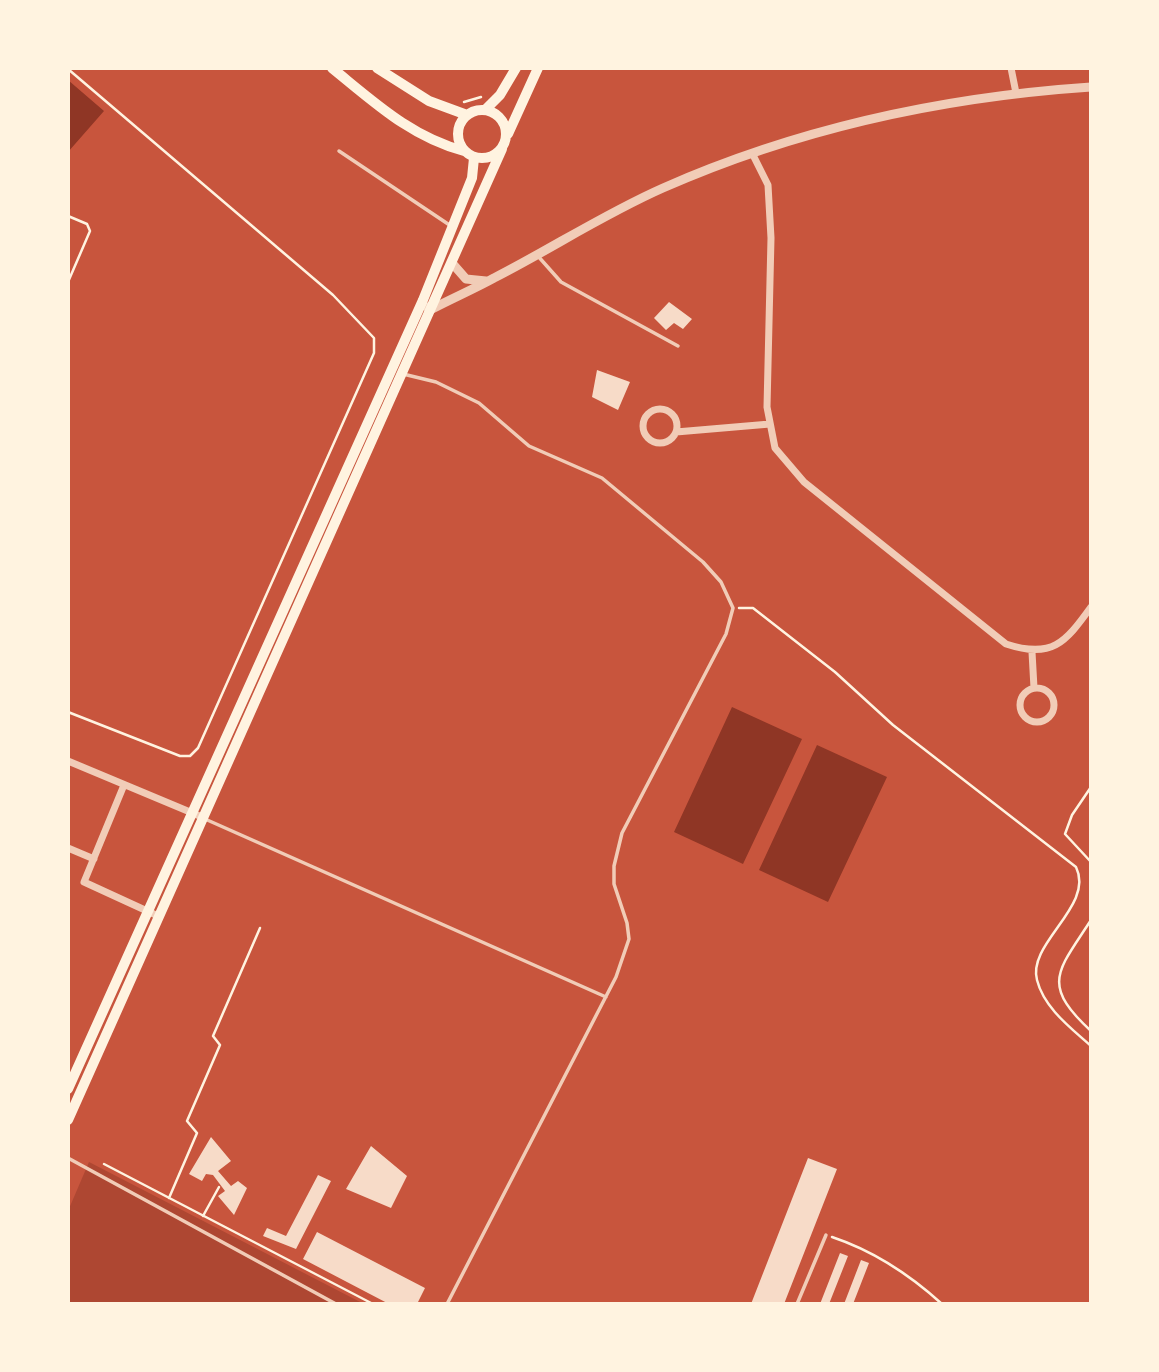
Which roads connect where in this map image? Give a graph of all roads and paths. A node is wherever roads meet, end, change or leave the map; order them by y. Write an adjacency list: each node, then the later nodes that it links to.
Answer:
1 (332, 68): 16 (main road)
2 (377, 68): 12 (main road)
3 (516, 68): 11 (main road)
4 (538, 68): 13 (main road)
5 (1011, 68): 9 (street)
6 (68, 69): 35 (path)
7 (1091, 87): 9 (street)
8 (488, 90): 10 (path)
9 (1016, 93): 17 (street)
10 (461, 102)
11 (485, 110): 12 (main road); 13 (main road)
12 (467, 115): 16 (main road)
13 (506, 138): 14 (main road)
14 (502, 149): 18 (main road); 22 (main road)
15 (339, 150): 20 (lane)
16 (464, 151): 18 (main road)
17 (752, 153): 21 (street); 29 (street)
18 (474, 158): 20 (main road)
19 (68, 216): 24 (path)
20 (453, 228): 25 (main road)
21 (536, 254): 23 (street); 27 (lane)
22 (452, 263): 23 (street); 26 (main road)
23 (494, 279): 26 (street)
24 (68, 282)
25 (423, 300): 26 (street); 39 (main road)
26 (432, 309): 28 (main road)
27 (678, 346)
28 (403, 374): 32 (lane); 39 (main road)
29 (770, 424): 30 (street); 33 (street)
30 (676, 432): 30 (street)
31 (1091, 607): 33 (street)
32 (733, 608): 47 (lane); 49 (path)
33 (1032, 652): 34 (street)
34 (1034, 688): 34 (street)
35 (68, 712)
36 (68, 761): 37 (street)
37 (124, 785): 39 (street); 41 (street)
38 (1091, 788): 42 (path)
39 (197, 815): 43 (main road); 44 (main road); 47 (lane)
40 (68, 848): 41 (street)
41 (94, 859): 43 (street)
42 (1091, 862)
43 (147, 911): 44 (street); 50 (main road)
44 (158, 916): 51 (main road)
45 (1091, 920): 48 (path)
46 (260, 928): 55 (path)
47 (606, 997): 60 (lane)
48 (1091, 1031)
49 (1091, 1046)
50 (68, 1089)
51 (68, 1120)
52 (68, 1157): 58 (lane)
53 (104, 1164): 55 (path)
54 (219, 1187): 56 (path)
55 (169, 1198): 56 (path)
56 (203, 1216): 59 (path)
57 (826, 1235): 61 (lane); 62 (path)
58 (336, 1304)
59 (373, 1304)
60 (447, 1304)
61 (797, 1304)
62 (942, 1304)

